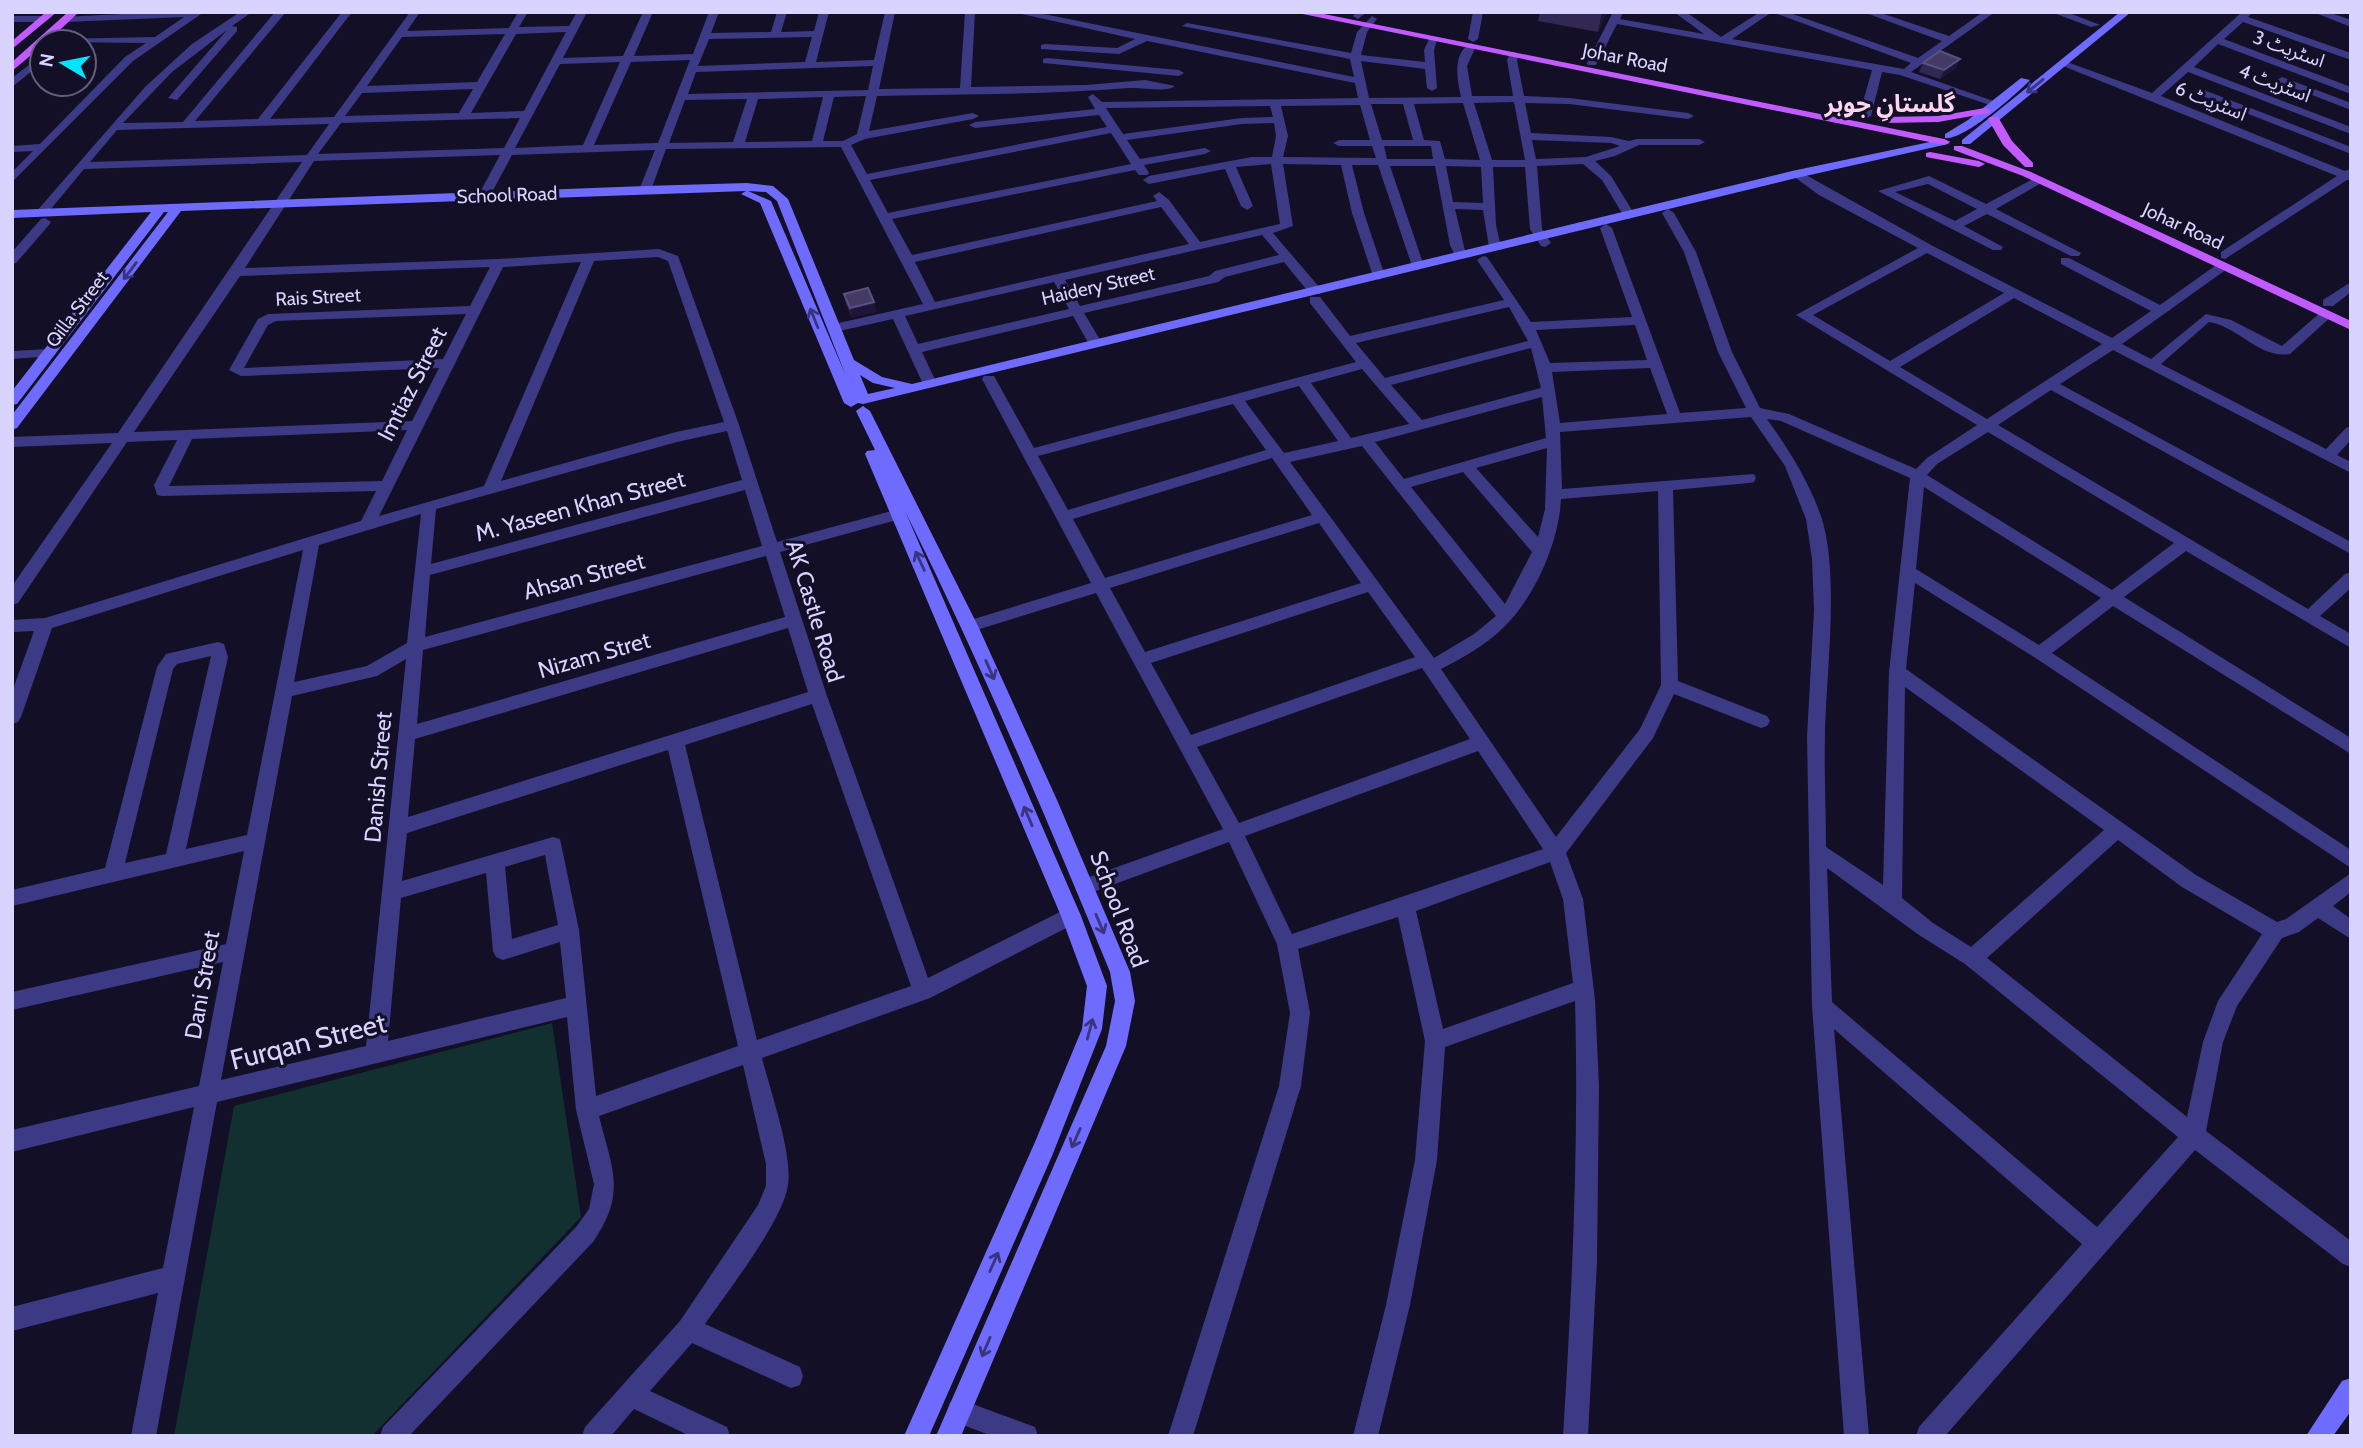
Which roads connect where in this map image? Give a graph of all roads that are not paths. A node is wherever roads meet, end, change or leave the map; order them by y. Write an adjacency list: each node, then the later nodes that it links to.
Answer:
1 (247, 12): 96 (street); 96 (street)
2 (281, 12): 93 (street)
3 (347, 12): 113 (street)
4 (415, 12): 45 (street)
5 (523, 12): 42 (street)
6 (582, 12): 40 (street)
7 (648, 12): 61 (street)
8 (714, 12): 47 (street)
9 (782, 12): 46 (street)
10 (824, 12): 44 (street)
11 (890, 12): 67 (street)
12 (970, 12): 86 (street)
13 (1018, 12): 43 (street)
14 (1200, 12): 38 (street)
15 (1298, 12): 34 (main road, Johar Road)
16 (1337, 12): 34 (main road, Johar Road)
17 (1478, 12): 55 (street)
18 (1679, 12): 50 (street)
19 (1767, 12): 50 (street)
20 (1777, 12): 65 (street)
21 (1868, 12): 52 (street)
22 (2056, 12): 37 (street)
23 (2110, 12): 37 (street)
24 (2126, 12): 69 (street)
25 (2318, 12): 36 (street)
26 (198, 13): 27 (street); 51 (street)
27 (89, 15): 31 (street); 39 (street)
28 (2244, 15): 53 (street); 60 (street)
29 (28, 16): 30 (street); 35 (street); 41 (street)
30 (48, 16): 57 (main road)
31 (70, 16): 72 (main road)
32 (1980, 16): 52 (street)
33 (1616, 17): 50 (street); 68 (street)
34 (1365, 18): 49 (main road, Johar Road); 55 (main road, Johar Road); 59 (street)
35 (12, 19)
36 (2351, 24)
37 (2095, 25): 105 (street)
38 (1187, 26): 56 (street); 59 (street)
39 (75, 28)
40 (573, 29): 42 (street); 62 (street)
41 (12, 30)
42 (513, 31): 45 (street); 80 (street)
43 (1044, 32): 48 (street); 48 (street); 63 (street)
44 (819, 33): 46 (street); 70 (street)
45 (399, 34): 85 (street)
46 (775, 35): 47 (street)
47 (705, 36): 66 (street)
48 (1143, 39): 56 (street)
49 (1434, 39): 55 (main road, Johar Road); 71 (street)
50 (1721, 39): 73 (street)
51 (158, 40): 54 (street); 131 (street)
52 (1949, 40): 65 (street)
53 (2216, 40): 74 (street); 87 (street, اسٹریٹ 3)
54 (98, 41)
55 (1472, 43): 58 (main road, Johar Road); 68 (main road, Johar Road); 98 (street)
56 (1169, 44): 64 (street)
57 (12, 46)
58 (1514, 55): 97 (street); 125 (main road, Johar Road)
59 (1355, 57): 71 (street); 78 (street)
60 (2351, 57)
61 (627, 59): 62 (street); 66 (street); 132 (street)
62 (557, 61): 106 (street)
63 (1046, 61): 64 (street); 82 (street)
64 (1189, 62): 78 (street); 81 (street)
65 (1919, 62): 76 (street)
66 (694, 63): 70 (street); 94 (street)
67 (880, 63): 70 (street); 88 (street)
68 (1591, 63): 109 (main road, Johar Road)
69 (2063, 64): 95 (street, اسٹریٹ 6); 105 (street, one-way to 105)
70 (810, 65)
71 (1429, 66): 84 (street)
72 (12, 68)
73 (1878, 68): 76 (street); 109 (street)
74 (2187, 68): 95 (street); 116 (street, اسٹریٹ 4)
75 (28, 71): 79 (street)
76 (1902, 72): 105 (street)
77 (2282, 80): 103 (street)
78 (1360, 81): 99 (street)
79 (12, 85)
80 (481, 85): 85 (street); 107 (street)
81 (1170, 86): 83 (street); 102 (street)
82 (1049, 88): 83 (street); 86 (street)
83 (1086, 88): 104 (street)
84 (1432, 88)
85 (360, 90): 110 (street)
86 (968, 90): 88 (street); 117 (street)
87 (2351, 90)
88 (873, 92): 89 (street); 119 (street)
89 (829, 93): 91 (street); 126 (street)
90 (2204, 93): 136 (street)
91 (753, 96): 94 (street); 128 (street)
92 (198, 97): 93 (street)
93 (210, 97): 114 (street)
94 (681, 97): 130 (street)
95 (2154, 97): 150 (street, اسٹریٹ 6)
96 (142, 99): 115 (street)
97 (1519, 99): 98 (street); 108 (street); 120 (street)
98 (1469, 100): 100 (street); 144 (street)
99 (1364, 101): 100 (street); 101 (street); 121 (street)
100 (1408, 101): 122 (street)
101 (1275, 102): 102 (street); 111 (street)
102 (1163, 104): 104 (street)
103 (2351, 107)
104 (1099, 108): 117 (street); 118 (street)
105 (1991, 111): 112 (main road); 125 (street); 125 (street); 149 (main road)
106 (529, 114): 107 (street); 135 (street)
107 (463, 116): 110 (street)
108 (1688, 116)
109 (1865, 116): 112 (main road, Johar Road)
110 (338, 120): 113 (street); 138 (street)
111 (1280, 120): 118 (street); 139 (street)
112 (1884, 120): 125 (main road, Johar Road)
113 (261, 123): 114 (street)
114 (186, 125): 115 (street)
115 (115, 127): 148 (street)
116 (2351, 131)
117 (980, 134): 118 (street); 119 (street); 153 (street)
118 (1116, 134): 146 (street)
119 (862, 136): 127 (street)
120 (1526, 136): 129 (street); 145 (street)
121 (1378, 142): 122 (street); 124 (street); 142 (street)
122 (1419, 142): 141 (street)
123 (1699, 142): 129 (street)
124 (1339, 143)
125 (1955, 143): 137 (street); 149 (main road, Johar Road); 151 (street)
126 (817, 144): 127 (street); 128 (street)
127 (845, 144): 153 (street)
128 (738, 145): 130 (street)
129 (1631, 145): 140 (street)
130 (662, 146): 132 (street); 156 (street)
131 (43, 147): 133 (street); 152 (street)
132 (587, 148): 135 (street)
133 (12, 149)
134 (1205, 150): 146 (street)
135 (507, 151): 138 (street); 158 (street)
136 (2351, 151)
137 (1930, 155): 149 (main road); 151 (street)
138 (310, 158): 148 (street); 163 (street)
139 (1277, 160): 143 (street); 147 (street); 174 (street)
140 (1586, 160): 145 (street); 168 (street)
141 (1440, 161): 142 (street); 144 (street); 160 (street)
142 (1385, 162): 143 (street); 188 (street)
143 (1346, 163): 190 (street)
144 (1487, 163): 145 (street); 162 (street)
145 (1531, 163): 175 (street)
146 (1137, 164): 154 (street); 170 (street)
147 (1229, 165): 154 (street); 161 (street)
148 (80, 166): 169 (street)
149 (2028, 170): 155 (main road, Johar Road); 186 (main road, Johar Road)
150 (2349, 175): 186 (street)
151 (1801, 177): 166 (street); 168 (street); 179 (street)
152 (12, 178)
153 (862, 178): 170 (street)
154 (1149, 180): 159 (street)
155 (2039, 180): 164 (street); 186 (main road, Johar Road)
156 (645, 190): 157 (street, School Road); 158 (street, School Road)
157 (704, 191): 163 (street, School Road); 206 (street, School Road); 214 (street, School Road, one-way to 157)
158 (484, 196): 163 (street, School Road)
159 (1165, 203): 176 (street); 184 (street)
160 (1449, 205): 162 (street); 180 (street)
161 (1247, 206)
162 (1487, 207): 177 (street)
163 (277, 208): 165 (street, School Road); 189 (street)
164 (1986, 208): 172 (street); 172 (street); 199 (street)
165 (166, 213): 169 (street, School Road); 213 (street, Qilla Street); 234 (street, Qilla Street, one-way to 234)
166 (1668, 213): 173 (street); 232 (street)
167 (12, 214): 169 (street)
168 (1629, 215): 175 (street)
169 (43, 218): 171 (street); 183 (street)
170 (885, 218): 184 (street)
171 (12, 223)
172 (1955, 226): 178 (street)
173 (1606, 228): 175 (street); 203 (street)
174 (1266, 232): 176 (street); 181 (street)
175 (1542, 240): 177 (street); 185 (street)
176 (1197, 246): 191 (street)
177 (1495, 247): 180 (street)
178 (1997, 247)
179 (1927, 248): 193 (street); 221 (street)
180 (1460, 256): 188 (street)
181 (1288, 257): 194 (street); 200 (street, Haidery Street)
182 (589, 258): 187 (street); 236 (street, AK Castle Road); 258 (street)
183 (12, 260)
184 (908, 260): 196 (street)
185 (1483, 260): 194 (street); 195 (street)
186 (2224, 260): 197 (main road, Johar Road); 199 (street)
187 (498, 263): 189 (street); 198 (street, Imtiaz Street)
188 (1418, 266): 190 (street)
189 (236, 272): 242 (street)
190 (1378, 276): 194 (street)
191 (1058, 277): 196 (street); 200 (street)
192 (2351, 286): 197 (street)
193 (2016, 292): 210 (street); 221 (street)
194 (1315, 295): 207 (street); 208 (street); 223 (street)
195 (1513, 302): 205 (street); 207 (street)
196 (930, 305): 201 (street)
197 (2327, 309): 202 (main road, Johar Road); 204 (main road, Johar Road); 220 (street)
198 (475, 310): 216 (street, Imtiaz Street); 216 (street, Rais Street)
199 (2160, 310): 210 (street)
200 (1077, 311): 208 (street); 212 (street, Haidery Street)
201 (897, 313): 206 (street); 212 (street)
202 (2351, 314)
203 (1641, 321): 205 (street); 219 (street)
204 (2351, 326)
205 (1527, 327): 209 (street)
206 (835, 328): 211 (street, School Road)
207 (1347, 341): 218 (street)
208 (1095, 343): 227 (street)
209 (1536, 343): 222 (street); 225 (street)
210 (2114, 343): 220 (street); 226 (street)
211 (844, 349): 214 (street); 217 (street, School Road)
212 (915, 349): 227 (street)
213 (49, 353): 215 (street); 230 (street, Qilla Street)
214 (828, 353): 231 (street, School Road)
215 (12, 355)
216 (447, 363): 235 (street, Imtiaz Street)
217 (850, 363): 227 (street); 231 (street, School Road)
218 (1365, 364): 224 (street); 225 (street)
219 (1655, 364): 222 (street); 233 (street)
220 (2153, 364): 249 (street)
221 (1889, 367): 238 (street)
222 (1542, 368): 228 (street)
223 (989, 379): 231 (street); 247 (street)
224 (1302, 381): 229 (street); 246 (street)
225 (1381, 383): 237 (street)
226 (2050, 384): 238 (street); 268 (street)
227 (924, 385): 231 (street)
228 (1548, 391): 237 (street); 241 (street)
229 (1236, 398): 247 (street); 248 (street)
230 (12, 401)
231 (859, 407): 261 (street, School Road); 275 (street, School Road)
232 (1755, 412): 233 (street); 252 (street); 304 (street)
233 (1675, 418): 241 (street)
234 (12, 425)
235 (416, 425): 240 (street); 257 (street, Imtiaz Street)
236 (732, 425): 254 (street, AK Castle Road); 258 (street)
237 (1419, 426): 243 (street)
238 (1987, 426): 252 (street); 266 (street)
239 (2351, 431): 245 (street)
240 (187, 434): 242 (street); 257 (street)
241 (1553, 434): 250 (street); 259 (street)
242 (125, 437): 244 (street); 277 (street)
243 (1365, 440): 246 (street); 255 (street)
244 (12, 442)
245 (2340, 443): 249 (street); 251 (street)
246 (1348, 444): 248 (street)
247 (1029, 454): 262 (street)
248 (1278, 456): 262 (street); 263 (street)
249 (2328, 456): 251 (street)
250 (1466, 466): 255 (street); 269 (street)
251 (2348, 467)
252 (1918, 476): 271 (street); 276 (street)
253 (1749, 478): 256 (street)
254 (751, 483): 267 (street, AK Castle Road); 270 (street, M. Yaseen Khan Street)
255 (1400, 485): 278 (street)
256 (1665, 485): 259 (street); 290 (street)
257 (386, 486): 264 (street, Imtiaz Street)
258 (490, 489): 260 (street)
259 (1553, 495): 269 (street)
260 (429, 506): 264 (street); 270 (street, Danish Street)
261 (899, 514): 267 (street, Ahsan Street); 275 (street, School Road, one-way to 261)
262 (1062, 517): 273 (street)
263 (1322, 517): 273 (street); 274 (street)
264 (367, 526): 265 (street)
265 (312, 543): 281 (street); 291 (street, Dani Street)
266 (2185, 544): 276 (street); 279 (street)
267 (772, 548): 280 (street, AK Castle Road); 285 (street, Ahsan Street)
268 (2351, 549)
269 (1540, 550): 278 (street)
270 (422, 572): 285 (street, Danish Street)
271 (1909, 572): 286 (street); 289 (street)
272 (2351, 578): 279 (street)
273 (1099, 585): 283 (street); 287 (street)
274 (1372, 585): 287 (street); 288 (street)
275 (940, 586): 283 (street, School Road); 317 (street, School Road, one-way to 275)
276 (2114, 597): 286 (street); 299 (street)
277 (12, 599)
278 (1505, 616): 288 (street)
279 (2309, 617): 284 (street)
280 (794, 620): 292 (street, AK Castle Road); 295 (street, Nizam Stret)
281 (45, 624): 282 (street); 293 (street)
282 (12, 626)
283 (970, 626): 311 (street, School Road, one-way to 311)
284 (2351, 642)
285 (415, 646): 291 (street, Ahsan Street); 295 (street, Danish Street)
286 (2040, 653): 307 (street)
287 (1139, 660): 298 (street)
288 (1429, 664): 297 (street); 298 (street)
289 (1897, 672): 301 (street); 314 (street)
290 (1670, 685): 294 (street); 305 (street)
291 (286, 691): 303 (street, Dani Street)
292 (818, 696): 296 (street); 325 (street, AK Castle Road)
293 (12, 717)
294 (1761, 721)
295 (407, 734): 300 (street, Danish Street)
296 (675, 741): 300 (street); 331 (street)
297 (1480, 742): 302 (street); 305 (street)
298 (1186, 744): 302 (street)
299 (2351, 747)
300 (398, 828): 312 (street, Danish Street)
301 (2118, 829): 320 (street); 323 (street)
302 (1234, 834): 311 (street); 321 (street)
303 (254, 841): 306 (street); 322 (street, Dani Street)
304 (1817, 851): 314 (street); 328 (street)
305 (1556, 852): 315 (street); 324 (street)
306 (174, 860): 309 (street); 309 (street)
307 (2351, 860)
308 (495, 863): 312 (street); 318 (street); 318 (street)
309 (113, 874): 313 (street)
310 (2351, 881): 316 (street)
311 (1085, 887): 333 (street, School Road, one-way to 333)
312 (391, 893): 330 (street, Danish Street)
313 (12, 898)
314 (1892, 902): 323 (street)
315 (1405, 906): 321 (street); 329 (street)
316 (2317, 906): 319 (street); 320 (street)
317 (1071, 916): 325 (street); 332 (street, School Road, one-way to 317)
318 (569, 930): 327 (street)
319 (2351, 930)
320 (2275, 931): 336 (street)
321 (1287, 944): 354 (street)
322 (233, 951): 326 (street); 334 (street, Dani Street)
323 (1972, 958): 336 (street)
324 (1584, 988): 329 (street); 356 (street)
325 (923, 991): 331 (street)
326 (12, 1001)
327 (576, 1005): 330 (street, Furqan Street); 335 (street)
328 (1822, 1006): 338 (street); 357 (street)
329 (1436, 1041): 355 (street)
330 (376, 1053): 334 (street, Furqan Street)
331 (750, 1053): 335 (street); 342 (street)
332 (1075, 1069): 333 (street); 351 (street, School Road, one-way to 332)
333 (1101, 1080): 346 (street, School Road, one-way to 346)
334 (207, 1094): 337 (street, Furqan Street); 340 (street, Dani Street)
335 (587, 1110): 348 (street)
336 (2194, 1135): 338 (street); 339 (street)
337 (12, 1141)
338 (2098, 1243): 358 (street)
339 (2351, 1256)
340 (174, 1278): 341 (street); 347 (street, Dani Street)
341 (12, 1319)
342 (688, 1329): 343 (street); 345 (street)
343 (791, 1376)
344 (2351, 1390): 359 (street)
345 (631, 1395): 349 (street); 350 (street)
346 (959, 1410): 352 (street, School Road); 353 (street)
347 (143, 1436)
348 (392, 1436)
349 (594, 1436)
350 (718, 1436)
351 (916, 1436)
352 (948, 1436)
353 (1026, 1436)
354 (1180, 1436)
355 (1365, 1436)
356 (1575, 1436)
357 (1857, 1436)
358 (1928, 1436)
359 (2318, 1436)

